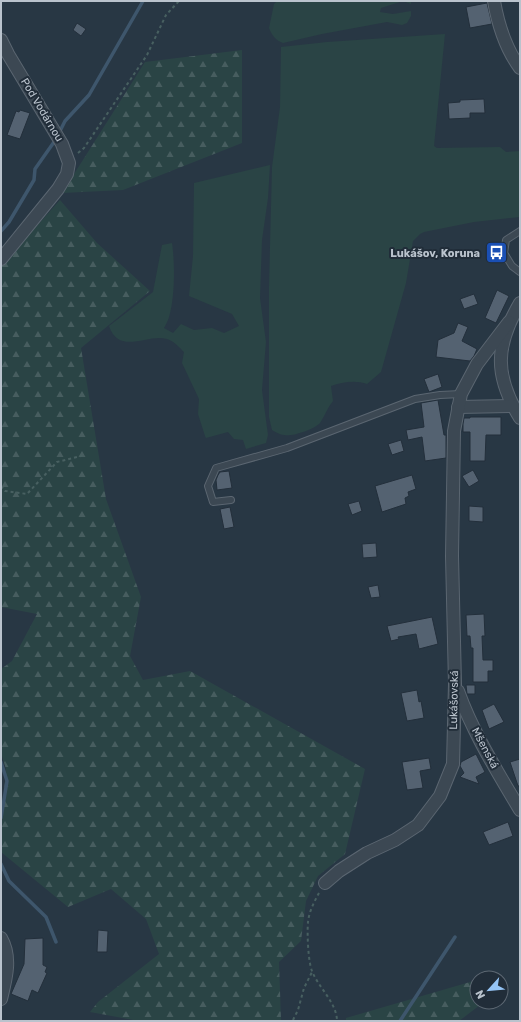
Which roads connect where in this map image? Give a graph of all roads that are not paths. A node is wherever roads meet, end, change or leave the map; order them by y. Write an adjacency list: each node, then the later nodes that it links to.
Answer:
1 (494, 1): 3 (street)
2 (1, 40): 5 (street, Pod Vodárnou)
3 (520, 68)
4 (520, 231): 6 (lane)
5 (1, 259)
6 (520, 272)
7 (520, 302): 8 (street)
8 (509, 322): 9 (street, Lukášovská); 10 (street)
9 (460, 394): 11 (street, Lukášovská); 13 (lane)
10 (513, 406): 11 (street); 12 (street)
11 (458, 407): 14 (street, Lukášovská)
12 (520, 418)
13 (231, 500)
14 (455, 684): 15 (street, Mšenská); 16 (street, Lukášovská)
15 (520, 810)
16 (325, 884)
17 (1, 938): 18 (street)
18 (1, 999)

